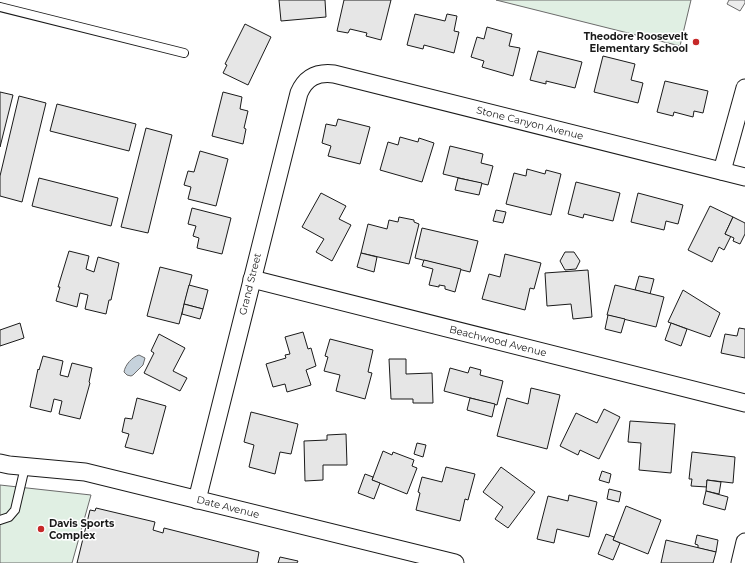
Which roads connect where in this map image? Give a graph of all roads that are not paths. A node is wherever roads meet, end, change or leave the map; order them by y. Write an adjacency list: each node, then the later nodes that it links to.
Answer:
1 (0, 7): 2 (lane)
2 (184, 53)
3 (315, 75): 5 (street, Stone Canyon Avenue); 7 (street, Grand Street)
4 (745, 88): 5 (street)
5 (722, 171): 6 (street, Stone Canyon Avenue)
6 (745, 177)
7 (252, 279): 8 (street, Beachwood Avenue); 11 (street, Grand Street)
8 (745, 403)
9 (0, 463): 10 (street, Date Avenue)
10 (25, 466): 11 (street, Date Avenue); 12 (lane)
11 (197, 500): 14 (street, Date Avenue)
12 (0, 520)
13 (745, 542): 15 (street)
14 (454, 563)
15 (740, 563)

